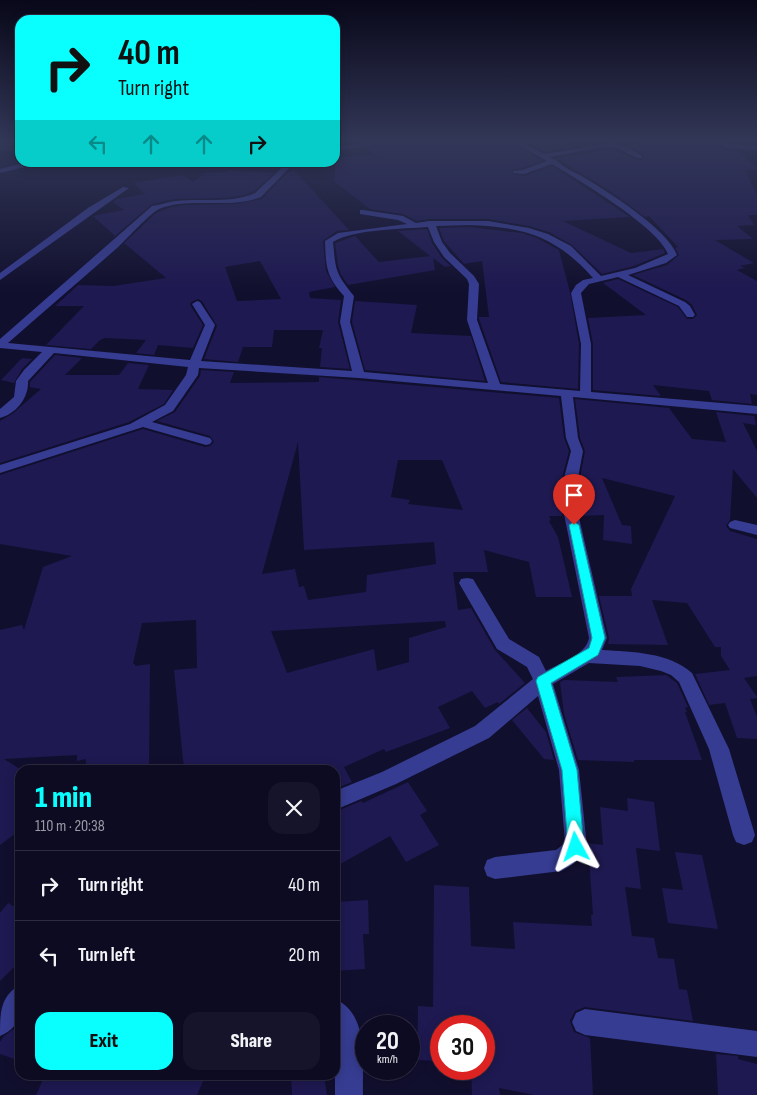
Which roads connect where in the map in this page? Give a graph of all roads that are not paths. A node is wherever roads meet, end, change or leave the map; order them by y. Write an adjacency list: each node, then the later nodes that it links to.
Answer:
1 (122, 190): 8 (street)
2 (263, 190): 12 (street)
3 (600, 190): 7 (street)
4 (364, 212): 6 (street)
5 (429, 224): 6 (street); 9 (street); 16 (street)
6 (415, 226): 15 (street)
7 (618, 274): 9 (street); 11 (street)
8 (0, 278)
9 (599, 278): 18 (street)
10 (197, 304): 14 (street)
11 (690, 315)
12 (0, 344): 13 (street)
13 (51, 350): 14 (street); 20 (street)
14 (194, 364): 15 (street); 21 (street)
15 (359, 375): 16 (street)
16 (496, 388): 17 (street)
17 (567, 394): 18 (street); 27 (street)
18 (585, 396): 19 (street)
19 (757, 410)
20 (0, 414)
21 (142, 423): 22 (street); 23 (street)
22 (206, 441)
23 (0, 469)
24 (735, 524): 25 (street)
25 (757, 530)
26 (467, 583): 28 (street)
27 (587, 656): 28 (street); 30 (street)
28 (543, 681): 29 (street); 31 (street)
29 (340, 799)
30 (744, 835)
31 (496, 868)
32 (15, 1004): 35 (street)
33 (340, 1017): 37 (street)
34 (585, 1022): 36 (street)
35 (0, 1023)
36 (757, 1044)
37 (348, 1095)

